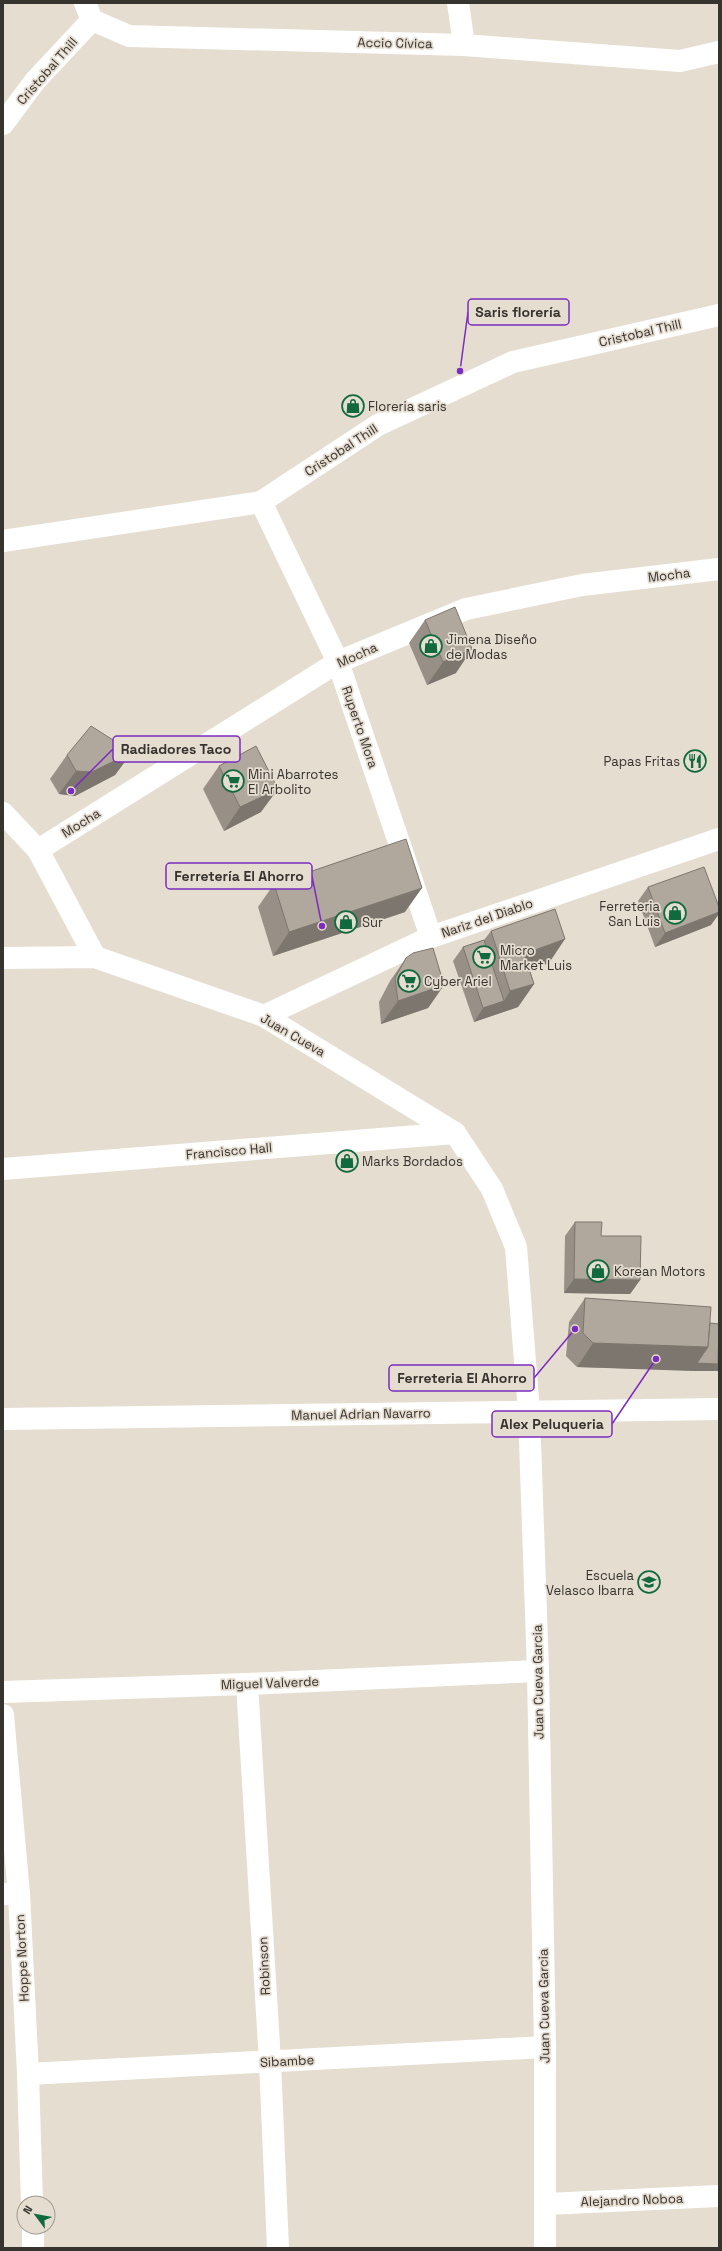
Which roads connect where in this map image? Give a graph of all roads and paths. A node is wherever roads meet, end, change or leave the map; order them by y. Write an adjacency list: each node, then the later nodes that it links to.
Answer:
1 (458, 3): 3 (street)
2 (88, 11): 3 (street, Accio Cívica); 5 (street, Cristobal Thill)
3 (464, 45): 4 (street, Accio Cívica)
4 (719, 52)
5 (3, 124)
6 (719, 315): 7 (street, Cristobal Thill)
7 (261, 502): 8 (street, Cristobal Thill); 10 (street, Ruperto Mora)
8 (3, 541)
9 (719, 569): 10 (street, Mocha)
10 (338, 662): 13 (street, Mocha); 14 (street, Ruperto Mora)
11 (3, 813): 13 (street)
12 (719, 839): 14 (street, Nariz del Diablo)
13 (38, 850): 15 (street)
14 (431, 937): 17 (street, Nariz del Diablo)
15 (95, 957): 16 (street, Juan Cueva); 17 (street, Juan Cueva)
16 (3, 958)
17 (264, 1016): 18 (street, Juan Cueva)
18 (455, 1133): 19 (street, Francisco Hall); 21 (street, Juan Cueva Garcia)
19 (3, 1169)
20 (719, 1409): 21 (street, Manuel Adrian Navarro)
21 (529, 1412): 22 (street, Manuel Adrian Navarro); 23 (street, Juan Cueva Garcia)
22 (3, 1419)
23 (538, 1671): 24 (street, Miguel Valverde); 28 (street, Juan Cueva Garcia)
24 (247, 1684): 25 (street, Miguel Valverde); 29 (street, Robinson)
25 (3, 1692)
26 (3, 1715): 27 (street, Hoppe Norton)
27 (11, 1894): 30 (street, Hoppe Norton)
28 (545, 2047): 29 (street, Sibambe); 33 (street, Juan Cueva Garcia)
29 (270, 2062): 30 (street, Sibambe); 36 (street, Robinson)
30 (28, 2074): 31 (street, Hoppe Norton)
31 (32, 2195)
32 (719, 2196): 33 (street, Alejandro Noboa)
33 (546, 2204): 37 (street, Juan Cueva Garcia)
34 (33, 2235): 35 (street)
35 (33, 2248)
36 (278, 2248)
37 (545, 2248)

